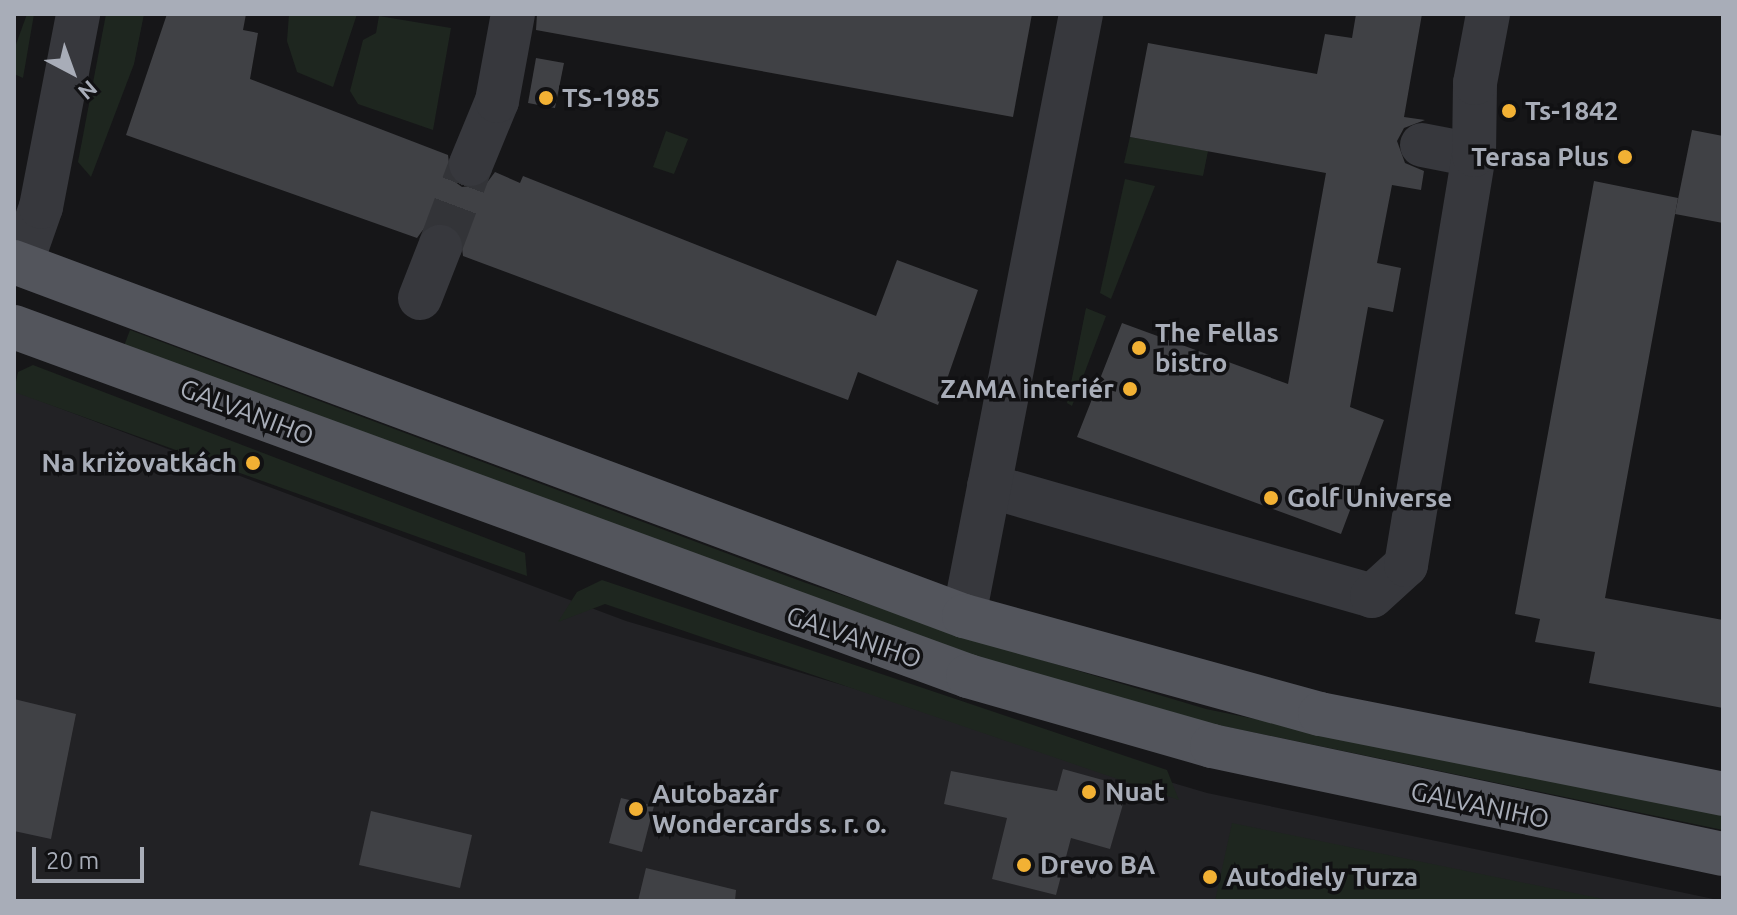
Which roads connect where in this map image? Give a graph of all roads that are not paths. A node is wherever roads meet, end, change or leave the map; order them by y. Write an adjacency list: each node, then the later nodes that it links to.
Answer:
1 (78, 14): 9 (street)
2 (513, 14): 7 (street)
3 (1081, 14): 12 (street)
4 (1488, 14): 6 (street)
5 (1422, 145): 6 (street)
6 (1474, 155): 12 (street)
7 (471, 164)
8 (440, 247): 10 (street)
9 (16, 270): 13 (main road)
10 (420, 298)
11 (14, 327): 15 (main road, GALVANIHO)
12 (989, 486): 13 (street)
13 (964, 616): 14 (main road)
14 (1723, 794)
15 (1723, 854)

